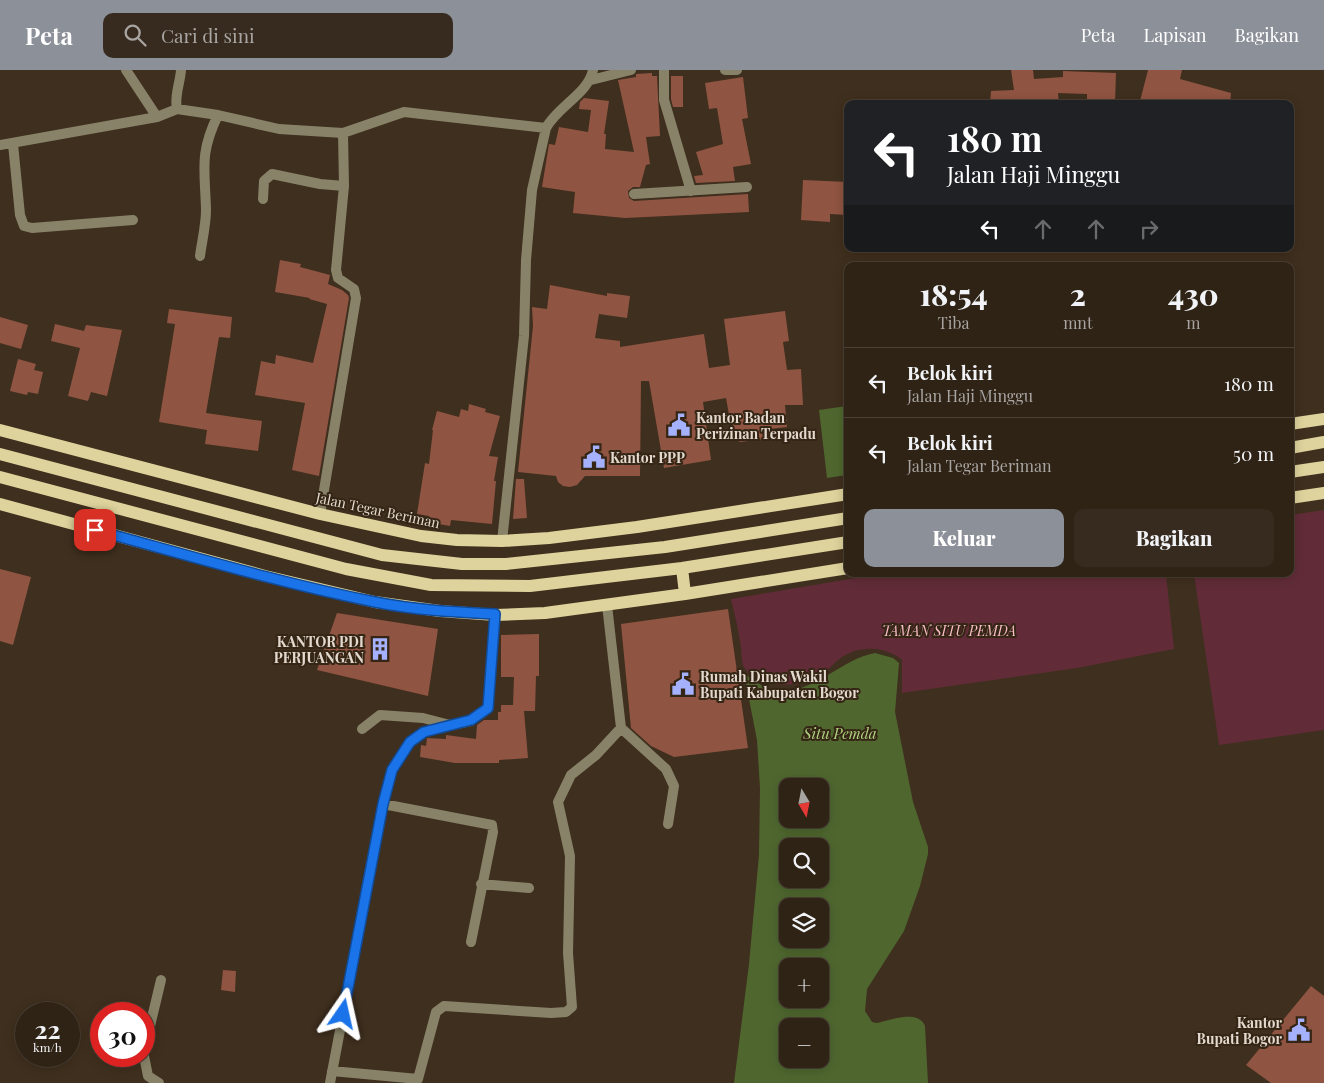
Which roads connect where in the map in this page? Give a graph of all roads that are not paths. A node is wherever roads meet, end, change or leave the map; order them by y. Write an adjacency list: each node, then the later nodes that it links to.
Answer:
1 (126, 70): 10 (street)
2 (181, 70): 8 (street)
3 (631, 70): 7 (street)
4 (664, 70): 17 (street)
5 (725, 70): 6 (street)
6 (736, 70)
7 (592, 75): 11 (street)
8 (176, 110): 9 (street); 10 (street)
9 (218, 115): 12 (street); 21 (street)
10 (157, 117): 13 (street)
11 (546, 128): 12 (street); 37 (street)
12 (343, 133): 15 (street)
13 (13, 144): 14 (street); 20 (street)
14 (0, 145)
15 (344, 186): 19 (street); 35 (street)
16 (747, 187): 17 (street)
17 (691, 191): 18 (street)
18 (634, 194)
19 (263, 199)
20 (133, 220)
21 (200, 256)
22 (1324, 419): 23 (main road)
23 (1294, 423)
24 (0, 430): 35 (main road, Jalan Tegar Beriman)
25 (1324, 442): 26 (main road)
26 (1294, 447)
27 (0, 454): 36 (main road)
28 (1324, 467): 29 (main road)
29 (1294, 471)
30 (0, 477): 39 (main road)
31 (1324, 493): 33 (main road)
32 (844, 495): 37 (main road, Jalan Tegar Beriman)
33 (1294, 497)
34 (0, 504): 43 (main road)
35 (320, 514): 37 (main road, Jalan Tegar Beriman)
36 (844, 519)
37 (502, 541)
38 (844, 543): 39 (main road)
39 (682, 568): 41 (main road)
40 (844, 569): 41 (main road)
41 (685, 594): 42 (main road)
42 (607, 605): 43 (main road); 45 (street)
43 (495, 614): 44 (street)
44 (451, 725): 46 (street); 47 (street)
45 (621, 728): 48 (street); 55 (street)
46 (362, 729)
47 (383, 804): 49 (street); 55 (street)
48 (668, 824)
49 (481, 884): 50 (street); 51 (street)
50 (529, 888)
51 (471, 942)
52 (161, 980): 53 (street)
53 (155, 1005)
54 (146, 1067): 56 (street)
55 (332, 1071): 57 (street)
56 (159, 1083)
57 (330, 1083)

